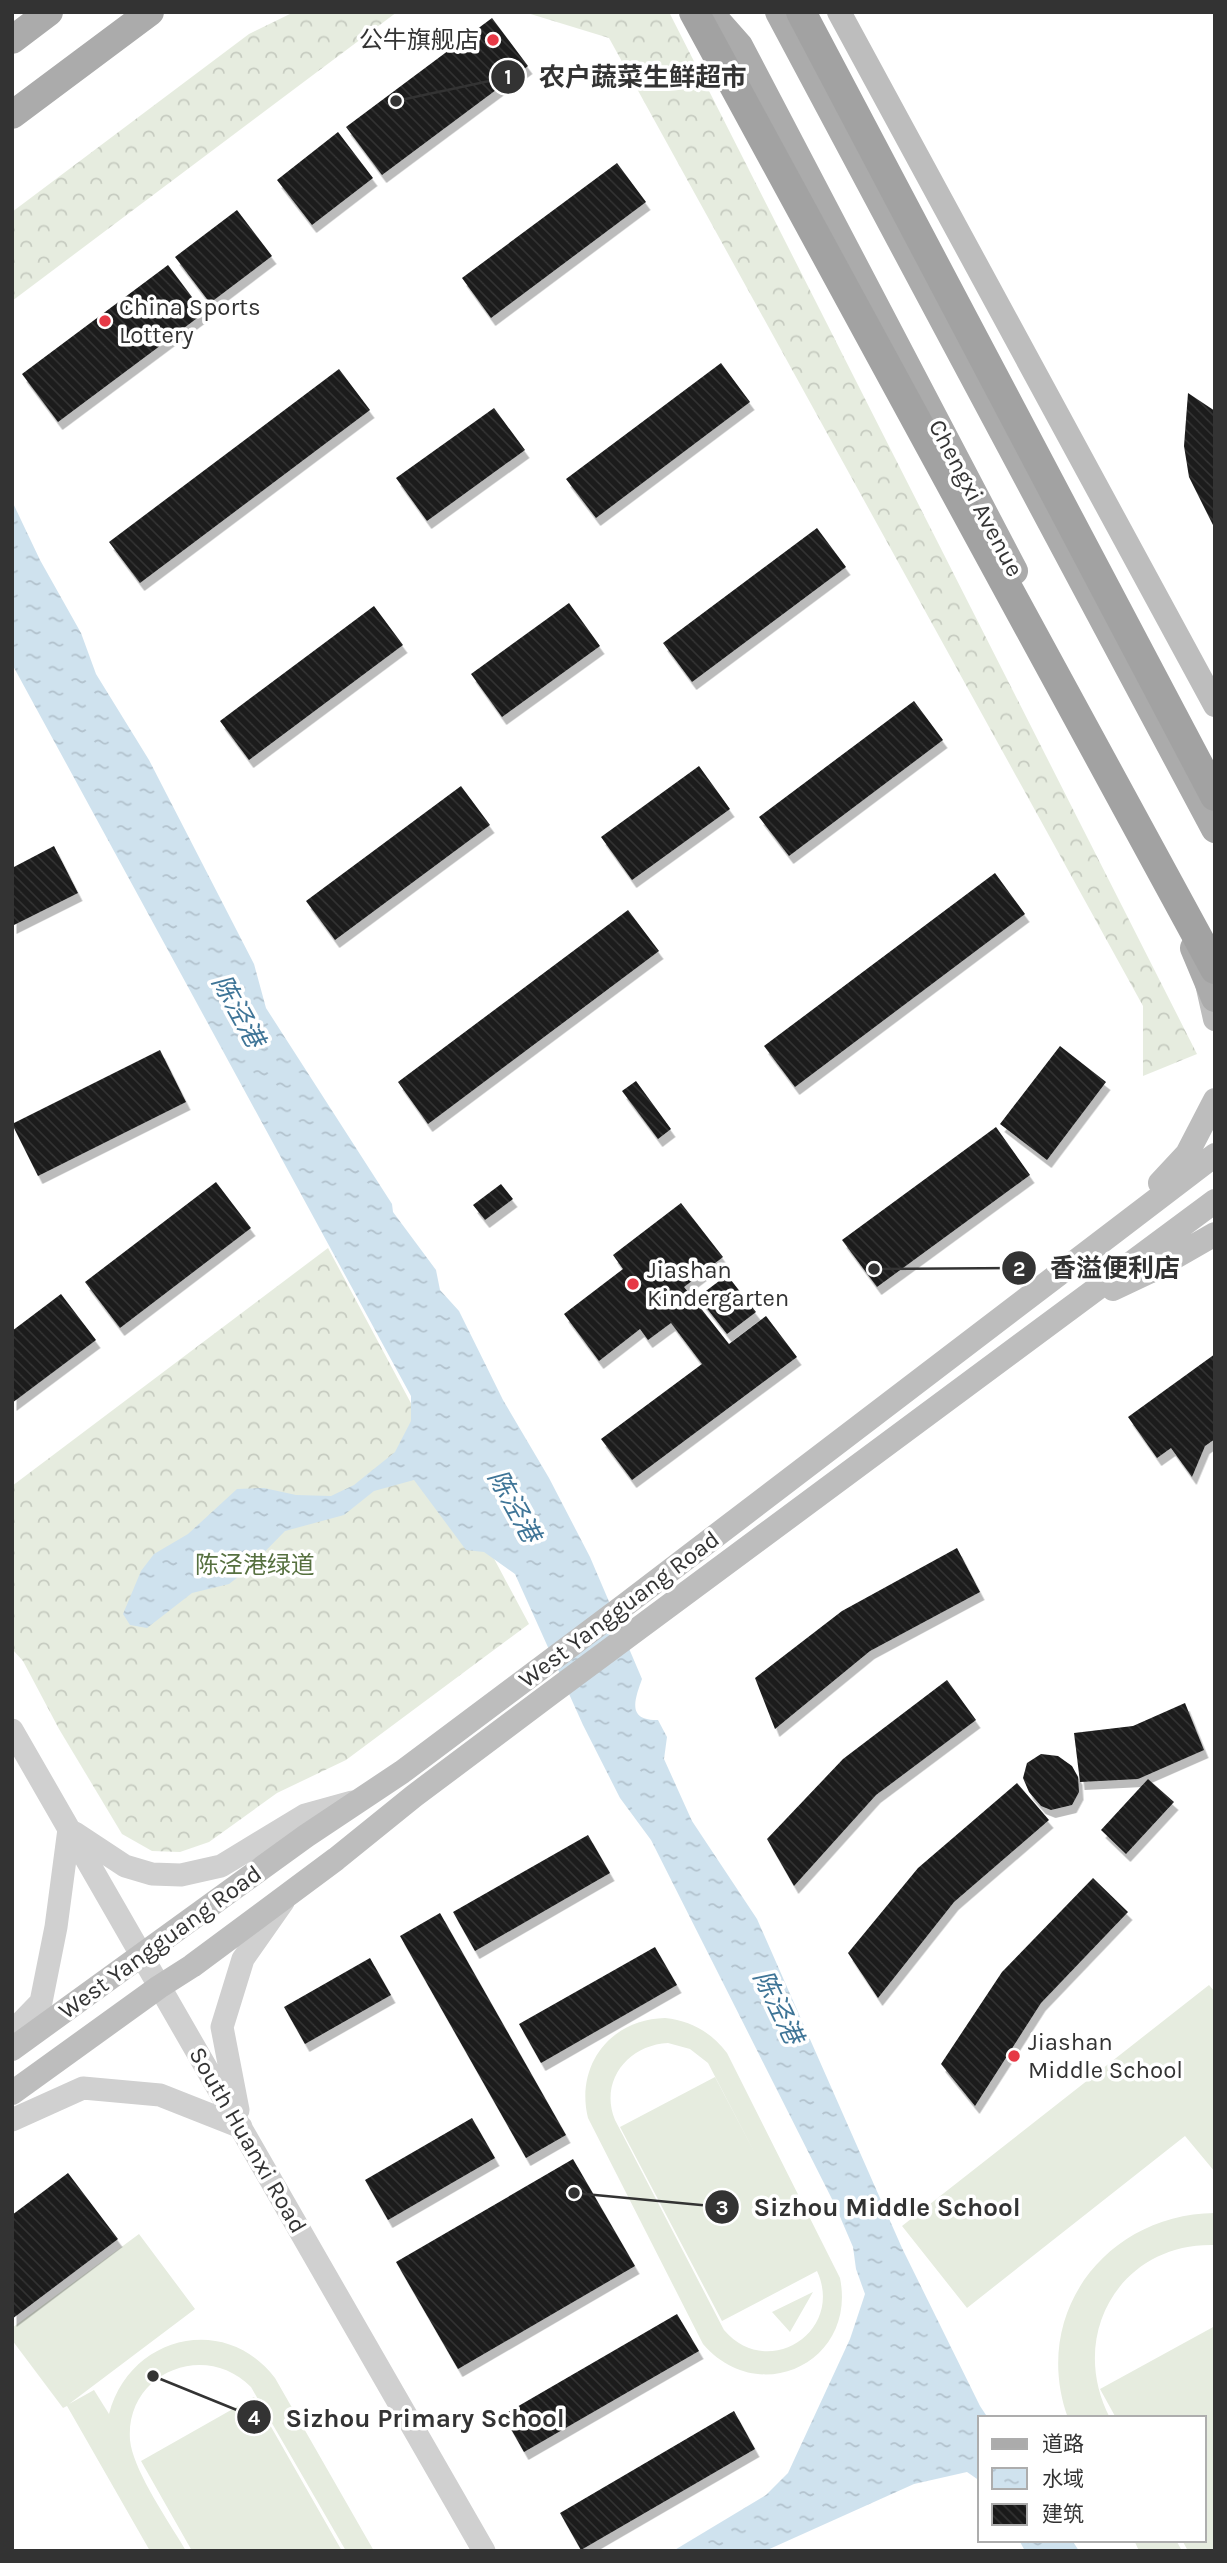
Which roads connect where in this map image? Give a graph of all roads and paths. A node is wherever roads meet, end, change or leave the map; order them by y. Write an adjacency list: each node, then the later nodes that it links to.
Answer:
1 (49, 12): 8 (main road)
2 (150, 12): 9 (main road)
3 (694, 12): 13 (highway)
4 (709, 12): 13 (main road, Chengxi Avenue)
5 (779, 12): 12 (main road)
6 (839, 12): 10 (main road)
7 (807, 23): 11 (highway)
8 (12, 40)
9 (12, 115)
10 (1215, 705)
11 (1215, 796)
12 (1215, 829)
13 (1209, 969): 14 (main road, Chengxi Avenue); 15 (main road)
14 (1215, 998)
15 (1215, 1019)
16 (1215, 1100): 19 (main road)
17 (1215, 1155): 19 (main road, West Yangguang Road)
18 (1215, 1201): 21 (main road, West Yangguang Road)
19 (1118, 1229): 23 (main road, West Yangguang Road)
20 (1215, 1234): 21 (main road)
21 (1059, 1315): 25 (main road, West Yangguang Road)
22 (12, 1730): 24 (street, South Huanxi Road)
23 (359, 1800): 24 (street); 26 (main road, West Yangguang Road)
24 (69, 1829): 26 (street, South Huanxi Road); 28 (street)
25 (289, 1894): 27 (main road, West Yangguang Road); 32 (street)
26 (142, 1956): 27 (street, South Huanxi Road); 29 (main road, West Yangguang Road)
27 (159, 1986): 30 (main road, West Yangguang Road); 32 (street, South Huanxi Road)
28 (12, 2032)
29 (12, 2049)
30 (12, 2093)
31 (12, 2120): 32 (street)
32 (241, 2127): 33 (street, South Huanxi Road)
33 (484, 2551)

